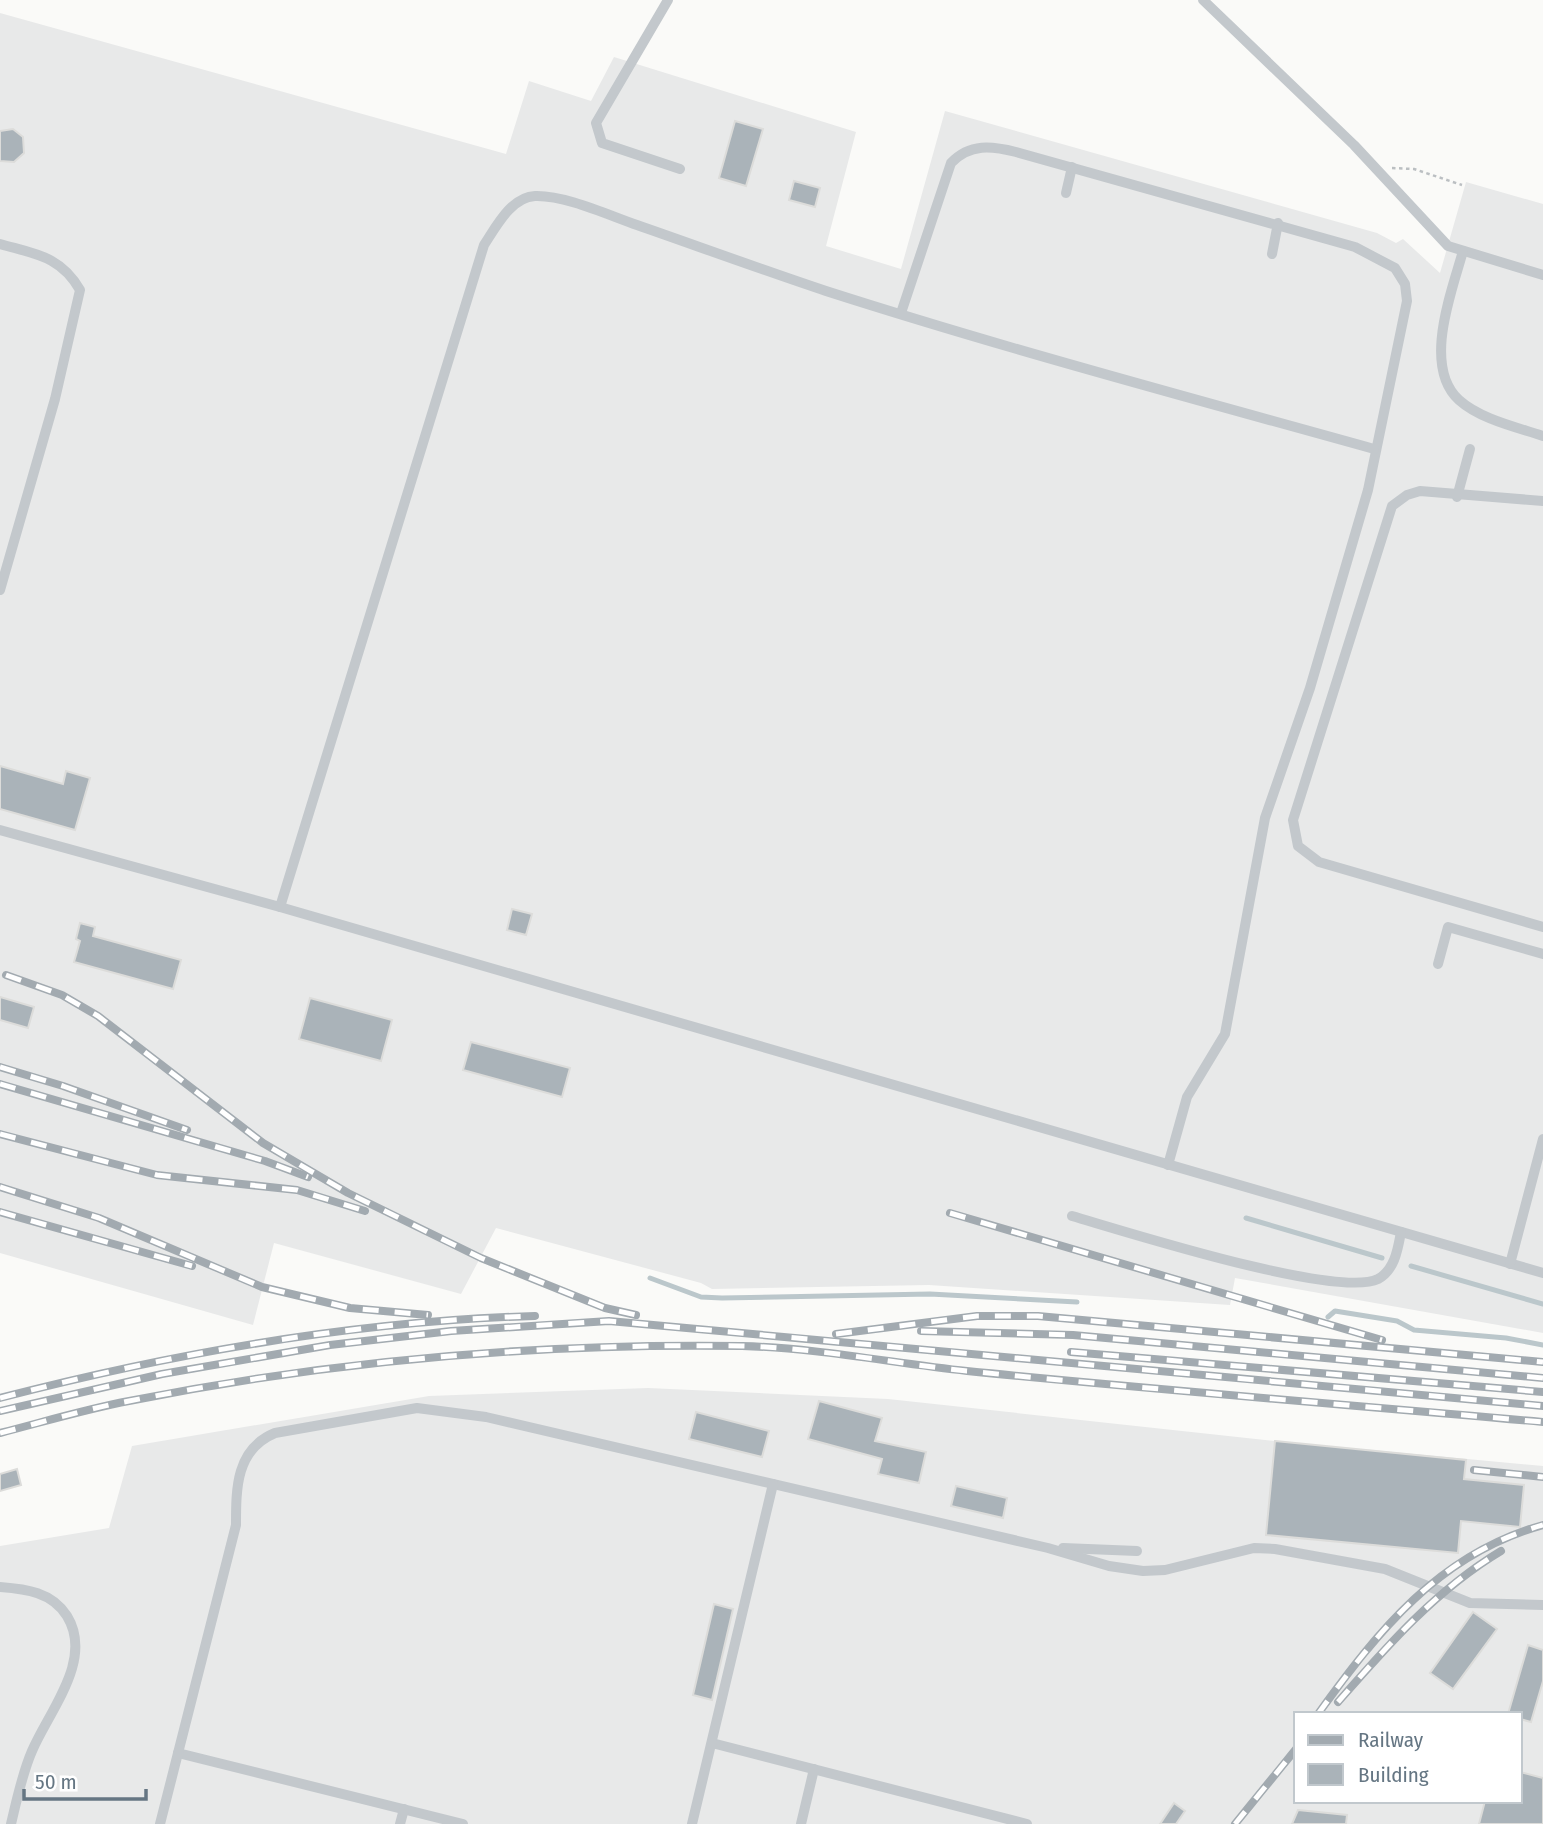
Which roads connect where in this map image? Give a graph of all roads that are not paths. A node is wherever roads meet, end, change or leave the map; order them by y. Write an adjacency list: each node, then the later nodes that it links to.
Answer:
1 (668, 0): 4 (lane)
2 (1203, 0): 8 (lane)
3 (1072, 167): 5 (lane); 6 (lane); 11 (lane)
4 (680, 170)
5 (1066, 193)
6 (1278, 223): 9 (lane); 13 (lane)
7 (0, 244): 17 (lane)
8 (1463, 251): 10 (lane); 12 (lane)
9 (1272, 254)
10 (1543, 275)
11 (901, 313): 13 (lane); 19 (lane)
12 (1543, 436)
13 (1374, 449): 24 (lane)
14 (1470, 449): 15 (lane)
15 (1457, 497): 16 (lane); 20 (lane)
16 (1543, 501)
17 (0, 590)
18 (0, 830): 19 (lane)
19 (280, 907): 24 (lane)
20 (1543, 927)
21 (1543, 954): 22 (lane)
22 (1438, 964)
23 (1543, 1139): 27 (lane)
24 (1168, 1165): 26 (lane)
25 (1072, 1216): 26 (lane)
26 (1401, 1232): 27 (lane)
27 (1510, 1264): 28 (lane)
28 (1543, 1273)
29 (774, 1484): 30 (lane); 34 (lane); 35 (lane)
30 (1048, 1548): 31 (lane); 33 (lane)
31 (1137, 1551)
32 (0, 1587): 38 (lane)
33 (1543, 1605)
34 (712, 1742): 36 (lane); 42 (lane)
35 (178, 1753): 37 (lane); 39 (lane)
36 (814, 1769): 43 (lane); 44 (lane)
37 (404, 1809): 40 (lane); 41 (lane)
38 (11, 1824)
39 (160, 1824)
40 (400, 1824)
41 (463, 1824)
42 (692, 1824)
43 (801, 1824)
44 (1027, 1824)

